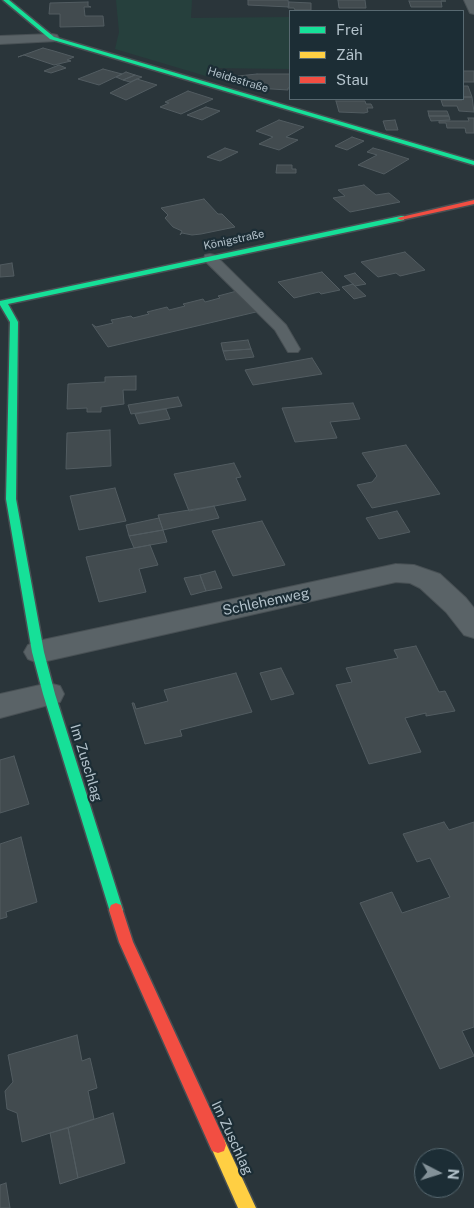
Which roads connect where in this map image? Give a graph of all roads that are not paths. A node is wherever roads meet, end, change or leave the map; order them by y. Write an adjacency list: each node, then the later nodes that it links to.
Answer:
1 (6, 0): 4 (street, Heidestraße)
2 (470, 0): 3 (street)
3 (474, 10)
4 (52, 38): 5 (street); 6 (street, Heidestraße)
5 (0, 40)
6 (474, 163)
7 (474, 202): 8 (street, Königstraße)
8 (210, 258): 9 (street, Königstraße); 10 (lane)
9 (2, 303): 12 (street, Im Zuschlag)
10 (293, 349)
11 (474, 628): 12 (street, Schlehenweg)
12 (38, 652): 13 (street, Im Zuschlag)
13 (49, 694): 14 (street); 15 (street, Im Zuschlag)
14 (0, 706)
15 (247, 1208)

